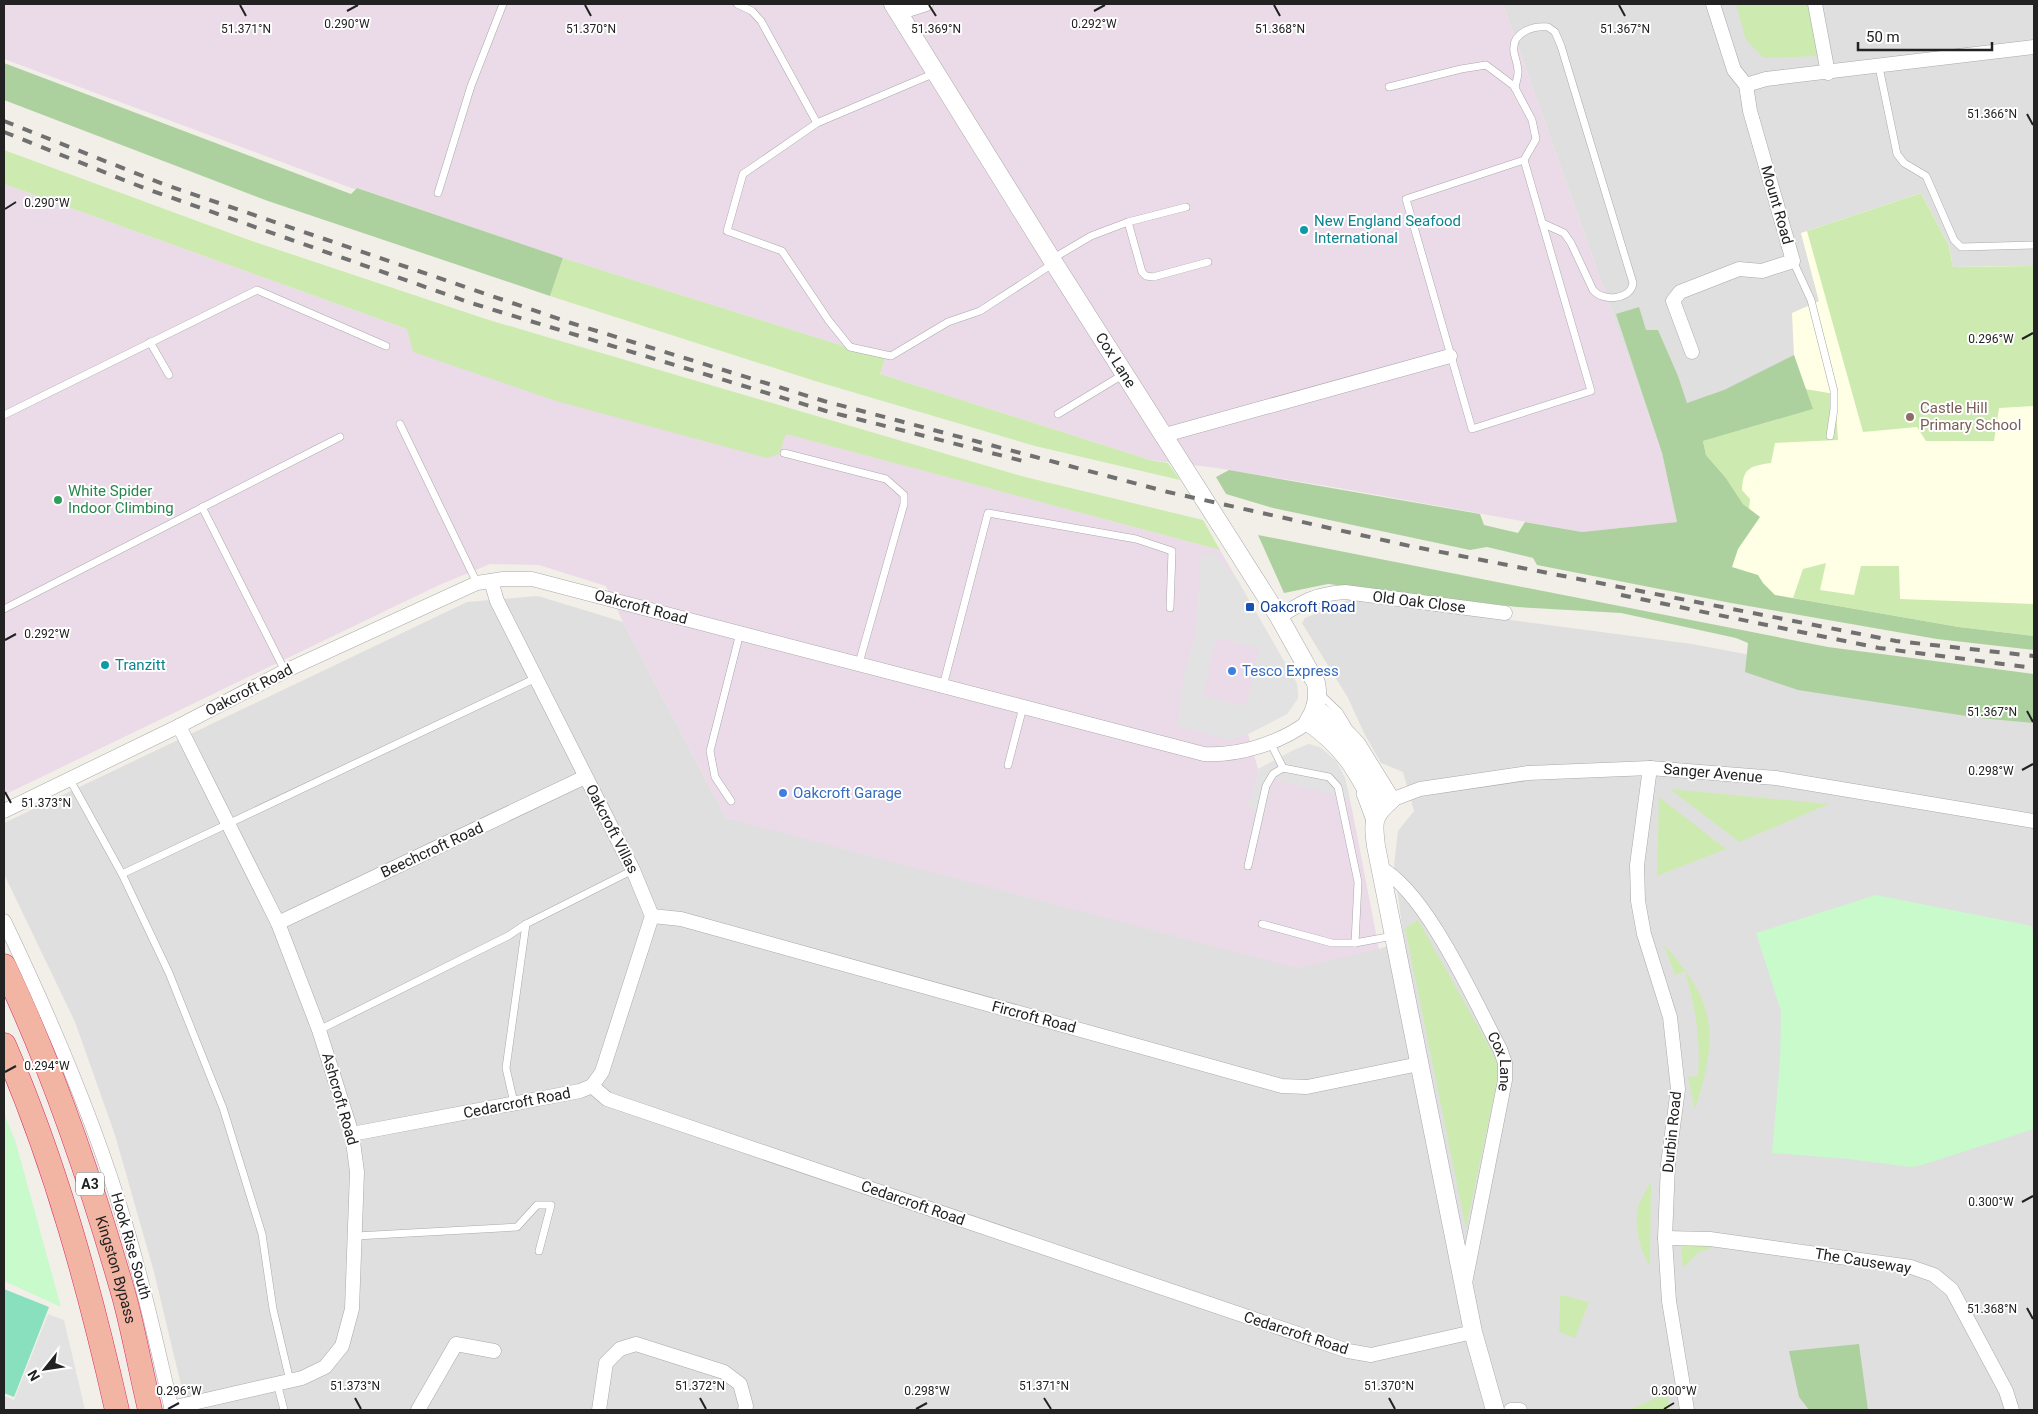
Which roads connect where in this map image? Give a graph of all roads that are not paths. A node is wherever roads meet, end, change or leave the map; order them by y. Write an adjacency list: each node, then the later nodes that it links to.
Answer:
1 (502, 4): 16 (lane)
2 (737, 4): 14 (lane)
3 (926, 4): 6 (street)
4 (1713, 4): 11 (street, Mount Road)
5 (1815, 4): 10 (street)
6 (896, 8): 9 (street, Cox Lane)
7 (2034, 47): 8 (street)
8 (1879, 67): 10 (street); 20 (lane)
9 (935, 73): 14 (lane); 21 (street, Cox Lane)
10 (1828, 73): 11 (street)
11 (1746, 85): 22 (street, Mount Road)
12 (1389, 87): 13 (lane)
13 (1515, 88): 15 (lane); 19 (lane)
14 (817, 123): 21 (lane)
15 (1524, 160): 19 (lane); 27 (lane)
16 (438, 193)
17 (1186, 207): 18 (lane)
18 (1128, 222): 21 (lane); 23 (lane)
19 (1542, 223): 27 (lane)
20 (2034, 245)
21 (1053, 261): 28 (street, Cox Lane)
22 (1793, 261): 26 (street, Mount Road); 34 (lane)
23 (1208, 262)
24 (150, 342): 25 (lane); 29 (lane); 31 (lane)
25 (386, 346)
26 (1692, 352)
27 (1450, 356): 33 (street)
28 (1125, 373): 30 (lane); 33 (street, Cox Lane)
29 (169, 376)
30 (1058, 414)
31 (4, 415)
32 (400, 424): 38 (lane)
33 (1164, 435): 42 (street, Cox Lane)
34 (1830, 436)
35 (340, 437): 37 (lane)
36 (784, 453): 44 (lane)
37 (202, 507): 40 (lane); 45 (lane)
38 (484, 582): 43 (street, Oakcroft Road); 45 (street, Oakcroft Road); 46 (street, Oakcroft Villas)
39 (1170, 608): 47 (lane)
40 (4, 609)
41 (1505, 612): 42 (street, Old Oak Close)
42 (1279, 617): 49 (street, Cox Lane)
43 (740, 633): 44 (street, Oakcroft Road); 58 (lane)
44 (859, 663): 47 (street, Oakcroft Road)
45 (285, 671): 50 (street, Oakcroft Road)
46 (536, 678): 56 (street, Oakcroft Villas); 62 (lane)
47 (943, 686): 48 (street, Oakcroft Road)
48 (1023, 707): 51 (street, Oakcroft Road); 53 (lane)
49 (1313, 707): 51 (street, Oakcroft Road); 52 (street)
50 (179, 726): 57 (street, Oakcroft Road); 62 (street, Ashcroft Road)
51 (1270, 742): 54 (lane)
52 (1351, 750): 59 (street); 63 (lane)
53 (1008, 765)
54 (1282, 768): 64 (lane); 74 (lane)
55 (1650, 768): 59 (street, Sanger Avenue); 61 (street, Sanger Avenue); 83 (street, Durbin Road)
56 (585, 777): 66 (street, Oakcroft Villas); 70 (street, Beechcroft Road)
57 (69, 778): 60 (street, Oakcroft Road); 67 (lane)
58 (731, 801)
59 (1384, 806): 63 (street, Cox Lane)
60 (4, 811)
61 (2034, 821)
62 (228, 824): 67 (lane); 70 (street, Ashcroft Road)
63 (1374, 831): 65 (street, Cox Lane)
64 (1248, 866)
65 (1380, 868): 73 (street, Cox Lane); 85 (street, Cox Lane)
66 (633, 870): 68 (street, Oakcroft Villas); 71 (lane)
67 (122, 874): 88 (lane)
68 (652, 916): 78 (street, Fircroft Road); 79 (street)
69 (4, 921): 89 (street, Hook Rise South)
70 (278, 922): 76 (street, Ashcroft Road)
71 (526, 924): 76 (lane); 80 (lane)
72 (1262, 924): 74 (lane)
73 (1393, 936): 74 (lane); 78 (street, Cox Lane)
74 (1355, 943)
75 (4, 966): 89 (highway, Kingston Bypass / A3)
76 (320, 1030): 81 (street, Ashcroft Road)
77 (4, 1045): 91 (highway, Kingston Bypass / A3)
78 (1418, 1064): 85 (street, Cox Lane)
79 (592, 1086): 80 (street, Cedarcroft Road); 86 (street, Cedarcroft Road)
80 (514, 1103): 81 (street, Cedarcroft Road)
81 (352, 1134): 82 (street, Ashcroft Road)
82 (356, 1236): 84 (lane); 88 (street, Ashcroft Road)
83 (1665, 1238): 98 (street, Durbin Road); 99 (street, The Causeway)
84 (539, 1251)
85 (1464, 1288): 86 (street, Cox Lane)
86 (1473, 1332): 95 (street, Cox Lane)
87 (494, 1351): 90 (street)
88 (284, 1382): 89 (street, Ashcroft Road); 92 (lane)
89 (164, 1409)
90 (421, 1409)
91 (118, 1410)
92 (284, 1410)
93 (599, 1410): 94 (street)
94 (745, 1410)
95 (1495, 1410)
96 (1511, 1410): 97 (street)
97 (1520, 1410)
98 (1687, 1410)
99 (2012, 1410)

